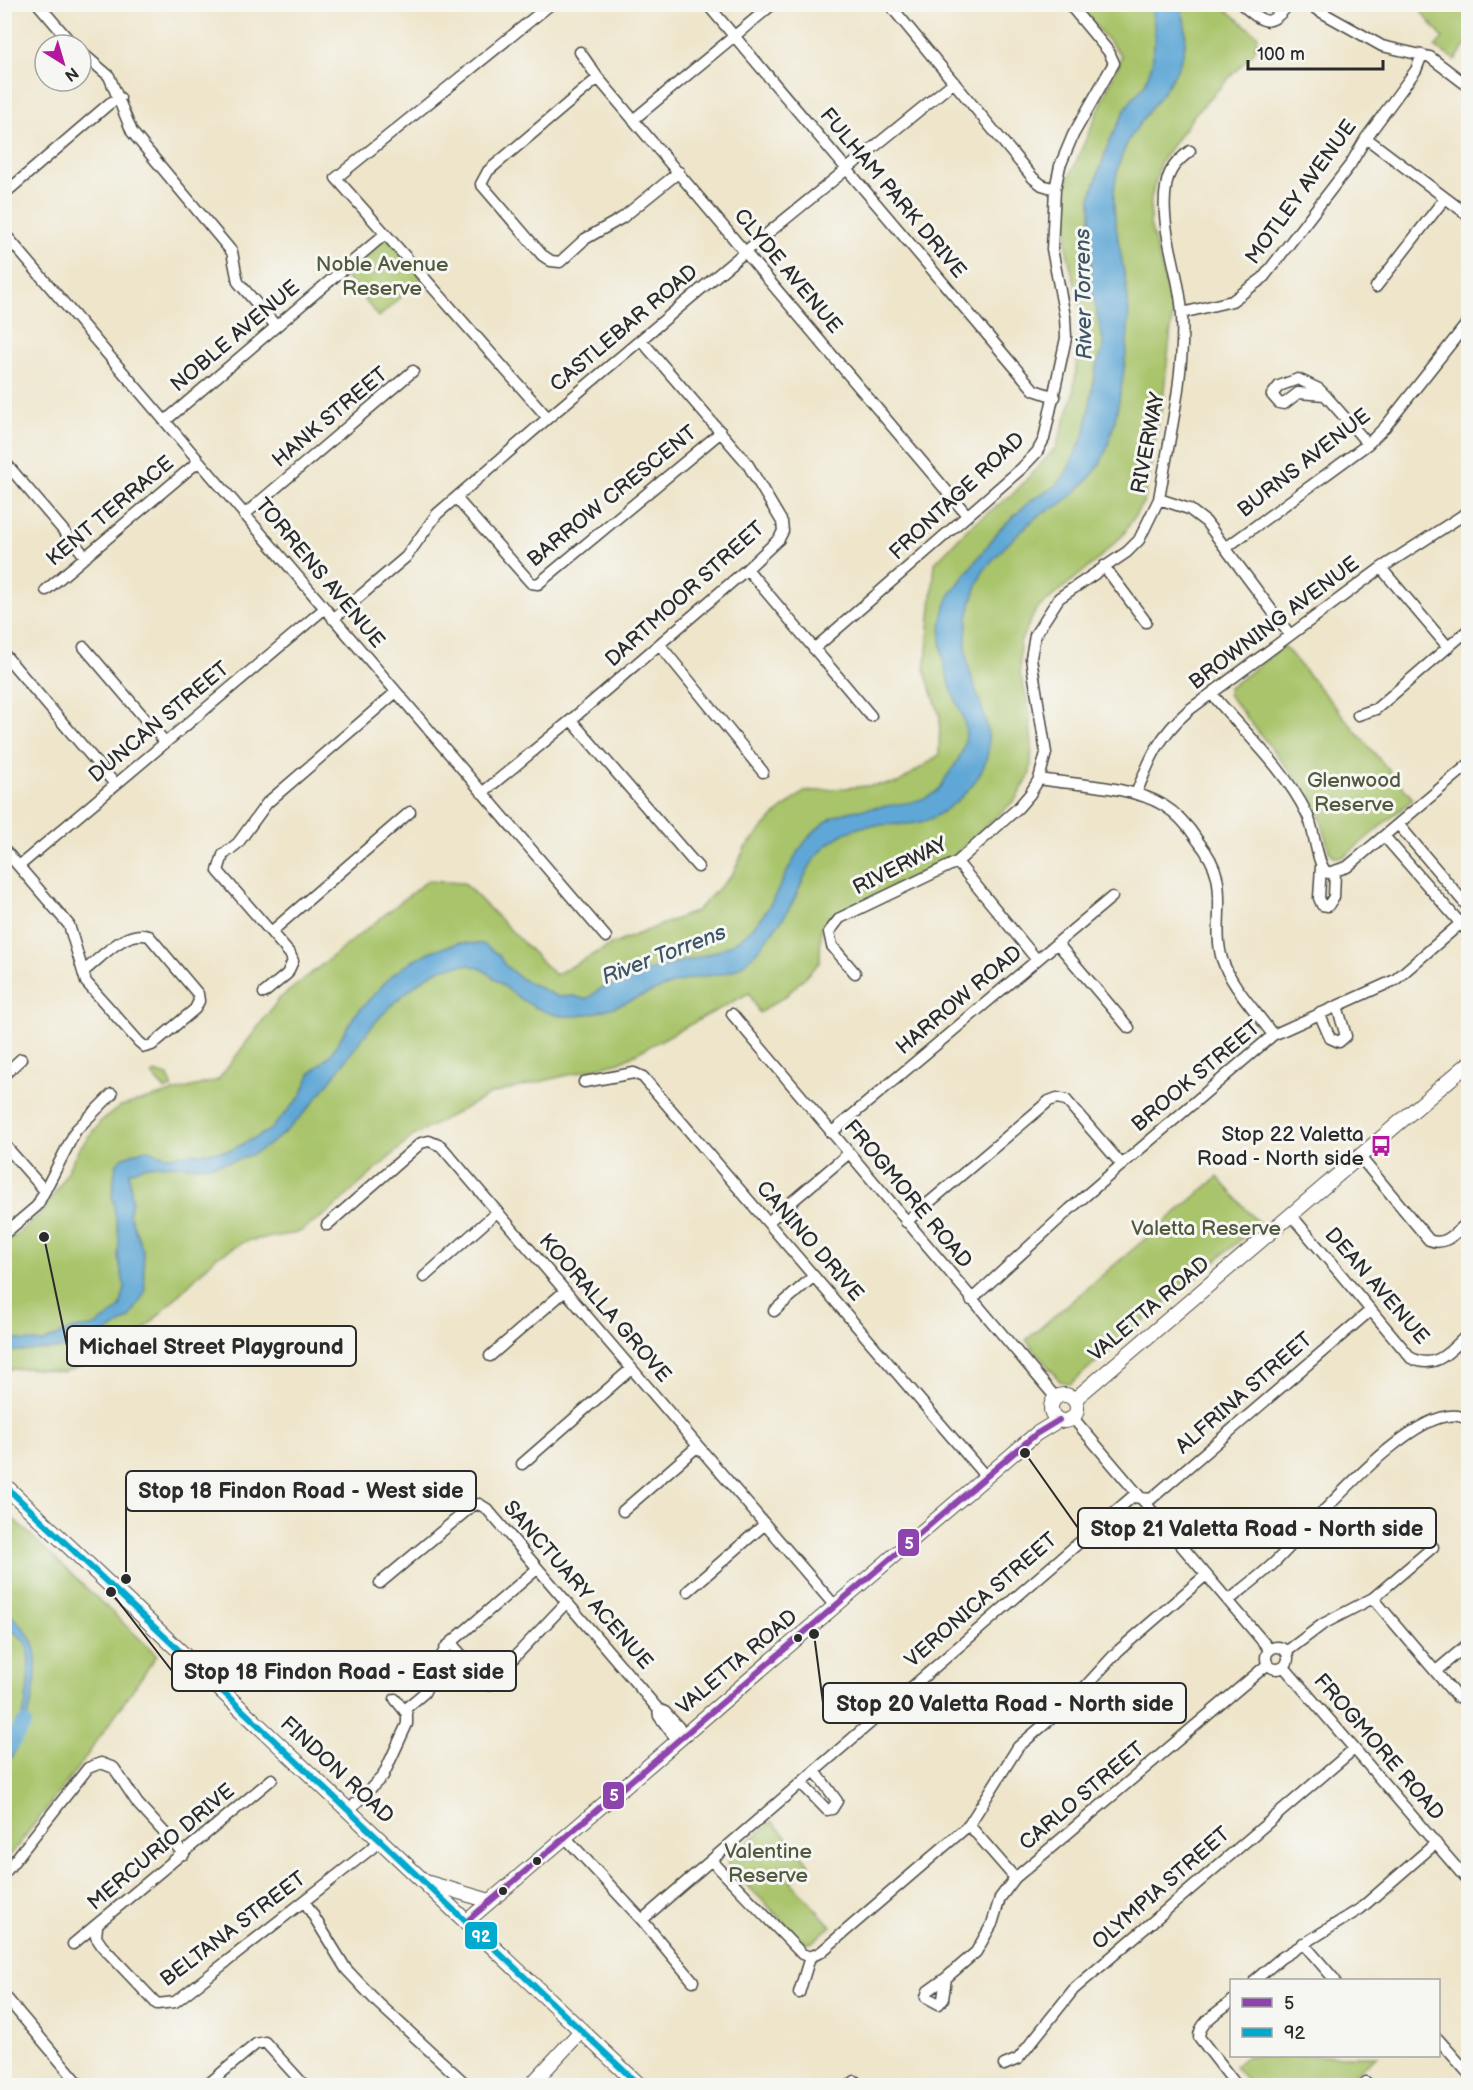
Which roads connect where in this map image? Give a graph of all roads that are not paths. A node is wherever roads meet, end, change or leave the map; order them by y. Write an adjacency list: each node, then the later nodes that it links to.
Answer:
1 (38, 4): 11 (street)
2 (551, 4): 10 (street)
3 (707, 4): 12 (street, FULHAM PARK DRIVE)
4 (773, 4): 12 (street)
5 (889, 4): 17 (street)
6 (1069, 4): 25 (street, FRONTAGE ROAD)
7 (1240, 4): 8 (street)
8 (1289, 4)
9 (1307, 4): 14 (street)
10 (538, 8): 30 (street)
11 (63, 33)
12 (733, 36): 20 (street); 23 (street, FULHAM PARK DRIVE)
13 (580, 52): 16 (street, CLYDE AVENUE)
14 (1422, 55): 18 (street); 21 (street, MOTLEY AVENUE)
15 (93, 62): 19 (street)
16 (598, 78): 20 (street, CLYDE AVENUE); 24 (street)
17 (954, 82): 23 (street, CASTLEBAR ROAD); 25 (street)
18 (1468, 86)
19 (120, 98): 26 (street); 35 (street)
20 (633, 120): 24 (street, CLYDE AVENUE)
21 (1366, 138): 27 (street); 33 (street, MOTLEY AVENUE)
22 (1190, 151): 33 (street, RIVERWAY)
23 (847, 167): 31 (street, CASTLEBAR ROAD); 39 (street, FULHAM PARK DRIVE)
24 (679, 172): 31 (street, CLYDE AVENUE)
25 (1055, 189): 39 (street, FRONTAGE ROAD)
26 (4, 194)
27 (1445, 198): 28 (street); 32 (street)
28 (1468, 215)
29 (4, 234): 41 (street, TORRENS AVENUE)
30 (385, 234): 35 (street, NOBLE AVENUE); 40 (street)
31 (746, 251): 36 (street, CASTLEBAR ROAD); 50 (street, CLYDE AVENUE)
32 (1376, 287)
33 (1182, 313): 47 (street, RIVERWAY)
34 (1468, 322): 43 (street, BURNS AVENUE)
35 (276, 326): 41 (street, NOBLE AVENUE)
36 (641, 340): 40 (street, CASTLEBAR ROAD); 42 (street, DARTMOOR STREET)
37 (413, 372): 49 (street, HANK STREET)
38 (1325, 395): 43 (street)
39 (1055, 397): 50 (street, FRONTAGE ROAD)
40 (548, 418): 46 (street, CASTLEBAR ROAD)
41 (165, 421): 45 (street, TORRENS AVENUE)
42 (721, 432): 46 (street, BARROW CRESCENT); 55 (street, DARTMOOR STREET)
43 (1368, 444): 51 (street, BURNS AVENUE)
44 (4, 461): 52 (street)
45 (199, 461): 49 (street, TORRENS AVENUE); 52 (street, KENT TERRACE)
46 (456, 498): 58 (street, CASTLEBAR ROAD)
47 (1159, 499): 51 (street); 53 (street, RIVERWAY)
48 (1468, 512): 54 (street, BROWNING AVENUE)
49 (244, 515): 57 (street, TORRENS AVENUE)
50 (968, 515): 65 (street, FRONTAGE ROAD)
51 (1227, 547): 61 (street)
52 (86, 557): 56 (street, KENT TERRACE)
53 (1104, 566): 59 (street); 75 (street, RIVERWAY)
54 (1381, 568): 61 (street, BROWNING AVENUE); 64 (street)
55 (747, 569): 62 (street, DARTMOOR STREET); 65 (street)
56 (46, 590)
57 (324, 609): 58 (street, TORRENS AVENUE); 72 (street, DUNCAN STREET)
58 (333, 619): 67 (street, TORRENS AVENUE)
59 (1146, 622)
60 (1468, 630): 64 (street)
61 (1290, 635): 68 (street, BROWNING AVENUE)
62 (660, 645): 71 (street, DARTMOOR STREET); 74 (street)
63 (84, 647): 72 (street)
64 (1448, 647): 69 (street)
65 (814, 649): 70 (street)
66 (4, 654): 76 (street)
67 (395, 693): 77 (street, TORRENS AVENUE); 91 (street)
68 (1212, 694): 78 (street, BROWNING AVENUE); 85 (street)
69 (1358, 715)
70 (871, 716)
71 (571, 720): 77 (street, DARTMOOR STREET); 86 (street)
72 (165, 742): 76 (street, DUNCAN STREET)
73 (1468, 765): 80 (street)
74 (763, 772)
75 (1038, 779): 78 (street); 83 (street, RIVERWAY)
76 (115, 784): 84 (street, DUNCAN STREET)
77 (482, 793): 92 (street, TORRENS AVENUE)
78 (1136, 794): 102 (street)
79 (410, 812): 91 (street)
80 (1398, 824): 81 (street); 89 (street)
81 (1384, 836): 87 (street); 90 (street)
82 (4, 849): 84 (street)
83 (957, 862): 94 (street); 96 (street, RIVERWAY)
84 (19, 866): 95 (street)
85 (1320, 866): 87 (street); 87 (street)
86 (698, 867)
87 (1335, 873)
88 (1112, 897): 93 (street, HARROW ROAD)
89 (1468, 907)
90 (1466, 924): 98 (street, BROOK STREET)
91 (271, 932): 97 (street)
92 (606, 937)
93 (1057, 943): 94 (street, HARROW ROAD); 101 (street)
94 (1037, 960): 108 (street, HARROW ROAD)
95 (84, 971): 95 (street)
96 (855, 973)
97 (264, 993)
98 (1337, 1006): 99 (street, BROOK STREET); 99 (street)
99 (1319, 1013): 102 (street, BROOK STREET)
100 (732, 1014): 108 (street, FROGMORE ROAD)
101 (1128, 1028)
102 (1273, 1035): 112 (street, BROOK STREET)
103 (21, 1059): 105 (street)
104 (1468, 1064): 111 (street, VALETTA ROAD)
105 (4, 1075)
106 (584, 1082): 116 (street, CANINO DRIVE)
107 (112, 1094): 113 (street)
108 (831, 1133): 110 (street, FROGMORE ROAD)
109 (4, 1144): 113 (street)
110 (848, 1154): 116 (street); 117 (street, FROGMORE ROAD)
111 (1360, 1157): 115 (street, VALETTA ROAD); 118 (street)
112 (1122, 1165): 117 (street); 124 (street, BROOK STREET)
113 (45, 1191): 120 (street)
114 (497, 1212): 119 (street, KOORALLA GROVE); 122 (street); 123 (street, KOORALLA GROVE)
115 (1291, 1215): 125 (street, DEAN AVENUE); 131 (street, VALETTA ROAD)
116 (768, 1222): 121 (street, CANINO DRIVE)
117 (906, 1222): 124 (street, FROGMORE ROAD)
118 (1468, 1222)
119 (327, 1225)
120 (4, 1233)
121 (814, 1276): 126 (street); 137 (street, CANINO DRIVE)
122 (424, 1277)
123 (565, 1291): 128 (street); 129 (street, KOORALLA GROVE)
124 (971, 1300): 130 (street, FROGMORE ROAD)
125 (1371, 1310): 127 (street, DEAN AVENUE); 139 (street, ALFRINA STREET)
126 (774, 1311)
127 (1468, 1334)
128 (490, 1356)
129 (631, 1369): 135 (street, KOORALLA GROVE); 136 (street)
130 (1056, 1398): 131 (street); 132 (street)
131 (1075, 1399): 133 (street)
132 (1056, 1417): 133 (street); 137 (street, VALETTA ROAD)
133 (1073, 1418): 139 (street)
134 (1468, 1420): 148 (street)
135 (698, 1446): 140 (street); 141 (street, KOORALLA GROVE)
136 (522, 1464)
137 (986, 1478): 150 (street, VALETTA ROAD)
138 (4, 1485): 168 (main road, FINDON ROAD)
139 (1141, 1497): 144 (street); 158 (street, VERONICA STREET)
140 (623, 1511)
141 (765, 1524): 146 (street); 150 (street, KOORALLA GROVE)
142 (1432, 1547): 147 (street)
143 (537, 1569): 145 (street, SANCTUARY ACENUE); 149 (street, SANCTUARY ACENUE); 151 (street)
144 (1206, 1575): 148 (street); 169 (street)
145 (380, 1583)
146 (688, 1591)
147 (1373, 1598): 154 (street); 157 (street)
148 (1228, 1601): 153 (street)
149 (566, 1603): 151 (street); 163 (street, SANCTUARY ACENUE)
150 (835, 1606): 163 (street, VALETTA ROAD)
151 (451, 1642): 161 (street)
152 (1468, 1644): 157 (street)
153 (1270, 1650): 154 (street); 155 (street)
154 (1286, 1652): 156 (street)
155 (1268, 1664): 156 (street); 176 (street, CARLO STREET)
156 (1284, 1666): 164 (street, FROGMORE ROAD)
157 (1436, 1671): 159 (street)
158 (904, 1692): 162 (street, VERONICA STREET); 165 (street, VERONICA STREET)
159 (1457, 1697)
160 (395, 1699): 161 (street)
161 (405, 1709): 168 (street)
162 (920, 1712)
163 (681, 1737): 170 (street, VALETTA ROAD)
164 (1354, 1749): 172 (street, FROGMORE ROAD); 196 (street, OLYMPIA STREET)
165 (815, 1771): 167 (street, VERONICA STREET); 167 (street)
166 (273, 1779): 173 (street, MERCURIO DRIVE)
167 (801, 1783): 174 (street, VERONICA STREET)
168 (349, 1810): 171 (main road, FINDON ROAD)
169 (969, 1826): 176 (street); 186 (street)
170 (565, 1838): 179 (street, VALETTA ROAD); 181 (street)
171 (381, 1841): 178 (main road, FINDON ROAD); 180 (street, BELTANA STREET)
172 (1436, 1843): 177 (street, FROGMORE ROAD); 184 (street)
173 (184, 1854): 175 (street); 183 (street, MERCURIO DRIVE)
174 (712, 1861): 181 (street, VERONICA STREET); 186 (street)
175 (4, 1874)
176 (1015, 1878): 187 (street, CARLO STREET)
177 (1468, 1881)
178 (425, 1882): 179 (street); 182 (main road, FINDON ROAD)
179 (490, 1901): 182 (street, VALETTA ROAD)
180 (305, 1902): 183 (street, BELTANA STREET); 201 (street)
181 (642, 1920): 190 (street)
182 (466, 1922): 194 (main road, FINDON ROAD)
183 (97, 1927): 185 (street, MERCURIO DRIVE)
184 (1303, 1943): 188 (street); 189 (street)
185 (73, 1944)
186 (810, 1957): 191 (street)
187 (946, 1978)
188 (1256, 1979)
189 (1334, 1979)
190 (693, 1981)
191 (799, 1993)
192 (4, 1995): 198 (street)
193 (1230, 2003): 204 (street)
194 (581, 2031): 202 (street); 203 (main road, FINDON ROAD)
195 (1440, 2041): 197 (street)
196 (1004, 2065)
197 (1468, 2073)
198 (81, 2085)
199 (206, 2085): 200 (street)
200 (305, 2085)
201 (468, 2085)
202 (530, 2085)
203 (640, 2085)
204 (1237, 2085)

